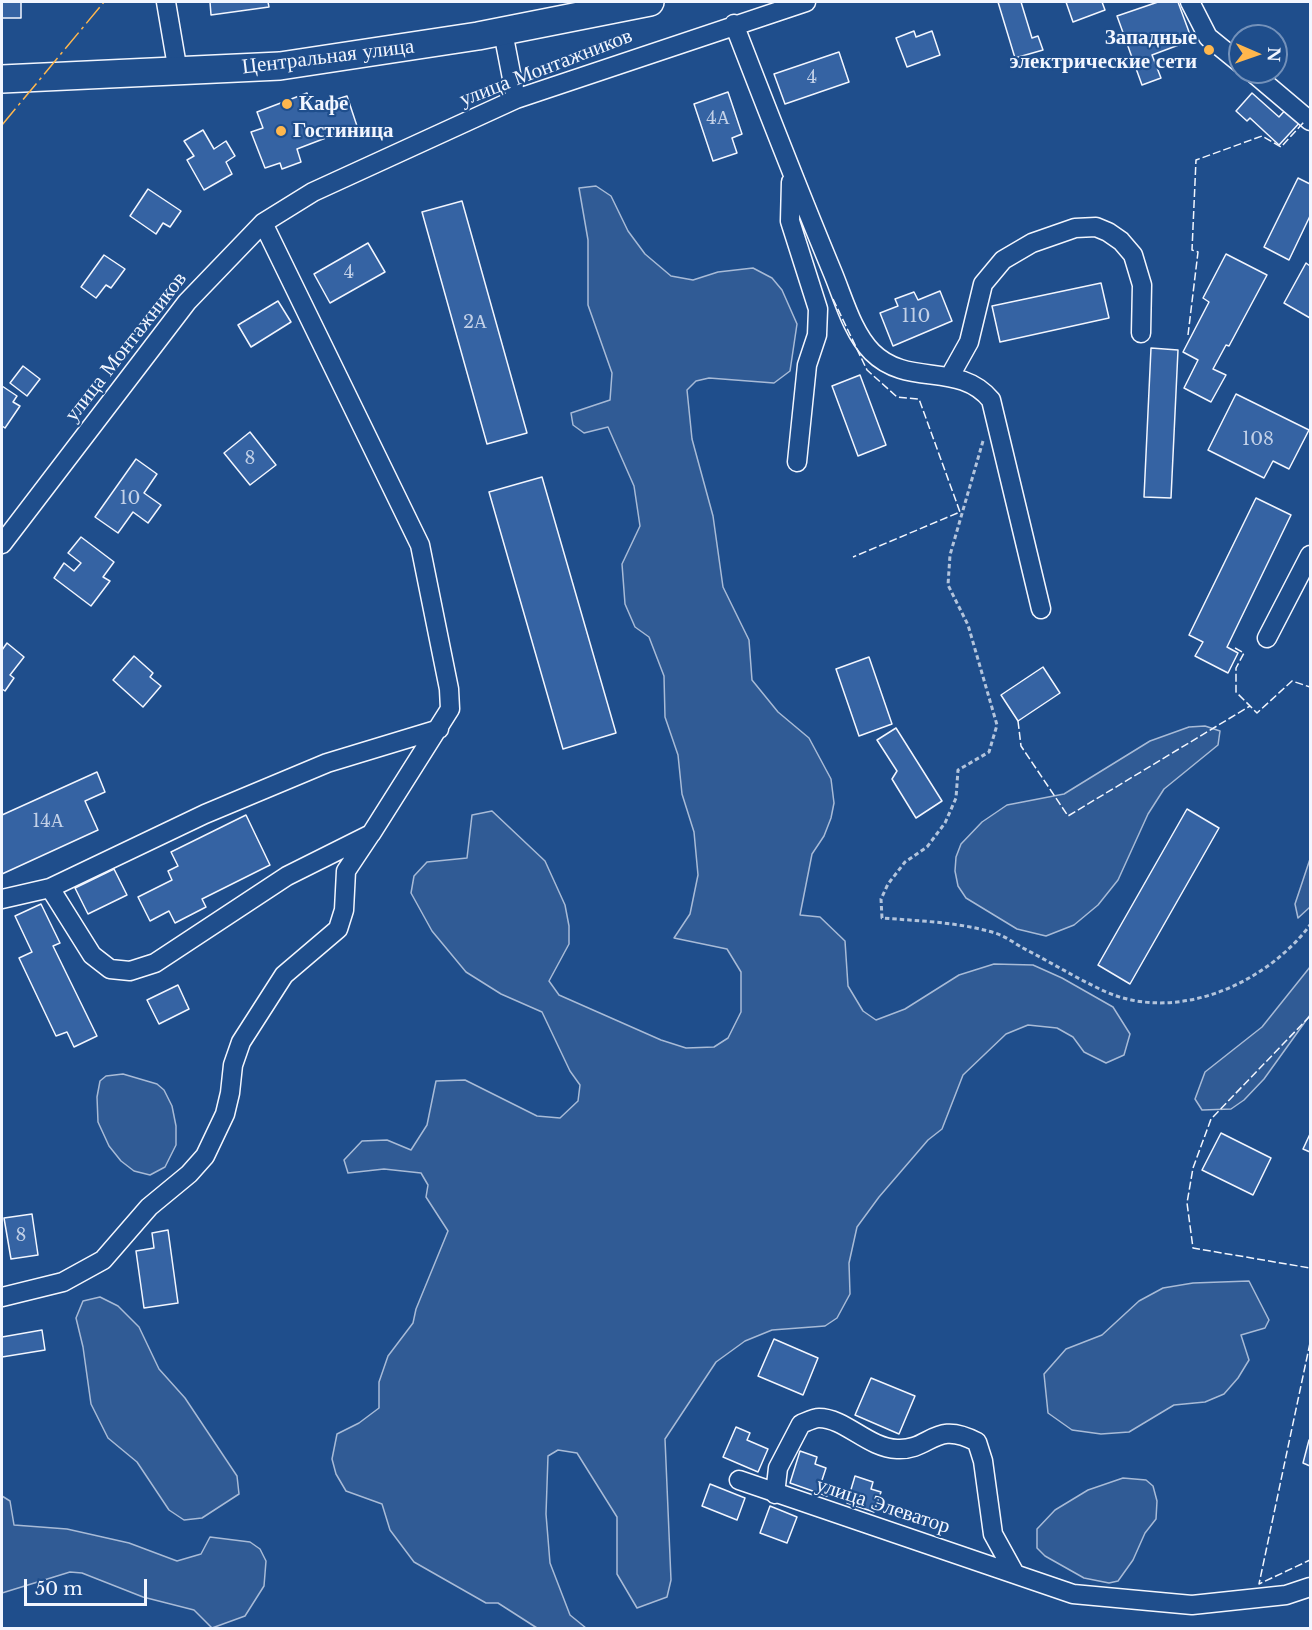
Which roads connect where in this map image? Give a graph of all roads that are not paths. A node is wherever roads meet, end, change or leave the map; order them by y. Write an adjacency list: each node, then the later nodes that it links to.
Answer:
1 (166, 2): 8 (street)
2 (650, 2): 6 (highway, Центральная улица)
3 (806, 2): 5 (street, улица Монтажников)
4 (1190, 2): 7 (street)
5 (734, 24): 11 (street, улица Монтажников); 13 (street)
6 (503, 32): 8 (highway, Центральная улица); 11 (street)
7 (1228, 53)
8 (178, 72): 9 (highway, Центральная улица)
9 (2, 79)
10 (1266, 84): 12 (street)
11 (516, 99): 14 (street, улица Монтажников)
12 (1311, 121)
13 (791, 171): 16 (street); 17 (street)
14 (263, 223): 18 (street, улица Монтажников); 24 (street)
15 (1141, 333): 16 (street)
16 (950, 376): 22 (street)
17 (797, 462)
18 (25, 513): 19 (street); 20 (street, улица Монтажников)
19 (2, 524)
20 (2, 544)
21 (1311, 555): 23 (street)
22 (1041, 609)
23 (1268, 638)
24 (439, 729): 25 (street); 26 (street)
25 (371, 834): 26 (street); 28 (street)
26 (51, 888): 27 (street)
27 (2, 899)
28 (2, 1297)
29 (739, 1480): 30 (street, улица Элеватор)
30 (775, 1494): 31 (street, улица Элеватор); 31 (street)
31 (1014, 1572): 32 (street, улица Элеватор)
32 (1311, 1587)

